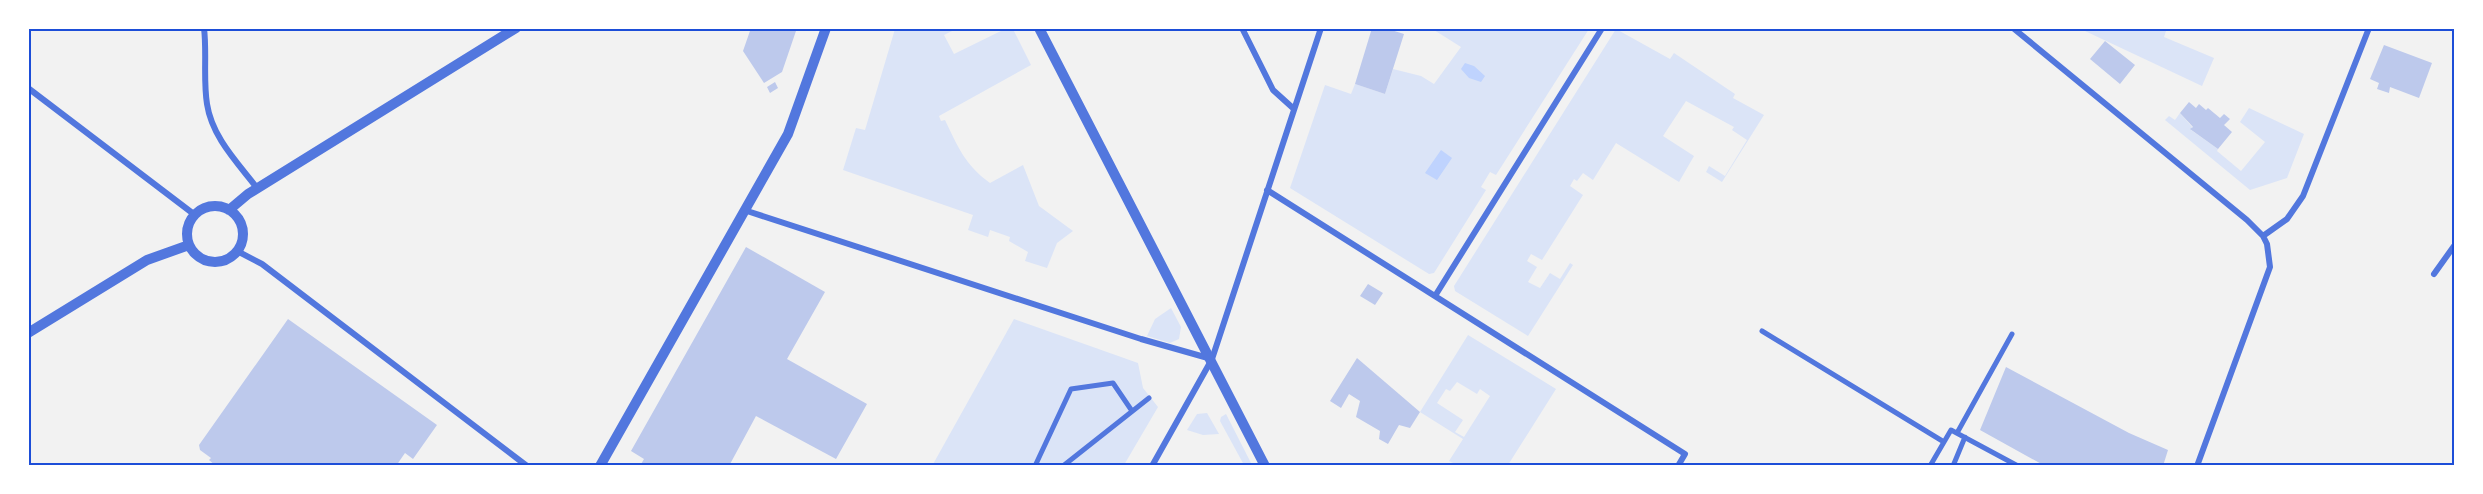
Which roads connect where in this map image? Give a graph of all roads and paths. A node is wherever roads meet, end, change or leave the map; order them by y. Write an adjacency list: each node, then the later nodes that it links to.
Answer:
1 (204, 28): 12 (street)
2 (516, 28): 12 (street)
3 (826, 28): 15 (street)
4 (1039, 28): 26 (street)
5 (1242, 28): 11 (street)
6 (1321, 28): 11 (street)
7 (2013, 28): 17 (street)
8 (2369, 28): 17 (street)
9 (1601, 30): 22 (street)
10 (28, 88): 16 (street)
11 (1294, 109): 13 (street)
12 (257, 188): 14 (street)
13 (1267, 190): 22 (street); 26 (street)
14 (229, 210): 16 (street); 20 (street)
15 (743, 210): 26 (street); 33 (street)
16 (195, 215): 18 (street)
17 (2263, 236): 42 (street)
18 (189, 245): 20 (street); 24 (street)
19 (2454, 246): 21 (street)
20 (237, 250): 32 (street)
21 (2434, 274)
22 (1435, 296): 38 (street)
23 (1762, 331): 31 (street)
24 (28, 333)
25 (2012, 334): 29 (street)
26 (1212, 359): 36 (street); 37 (street)
27 (1149, 398): 28 (street)
28 (1132, 411): 34 (street); 35 (street)
29 (1957, 433): 30 (street); 31 (street)
30 (1965, 437): 40 (street); 41 (street)
31 (1944, 442): 39 (street)
32 (527, 465)
33 (600, 465)
34 (1035, 465)
35 (1063, 465)
36 (1152, 465)
37 (1265, 465)
38 (1679, 465)
39 (1930, 465)
40 (1953, 465)
41 (2018, 465)
42 (2197, 465)

